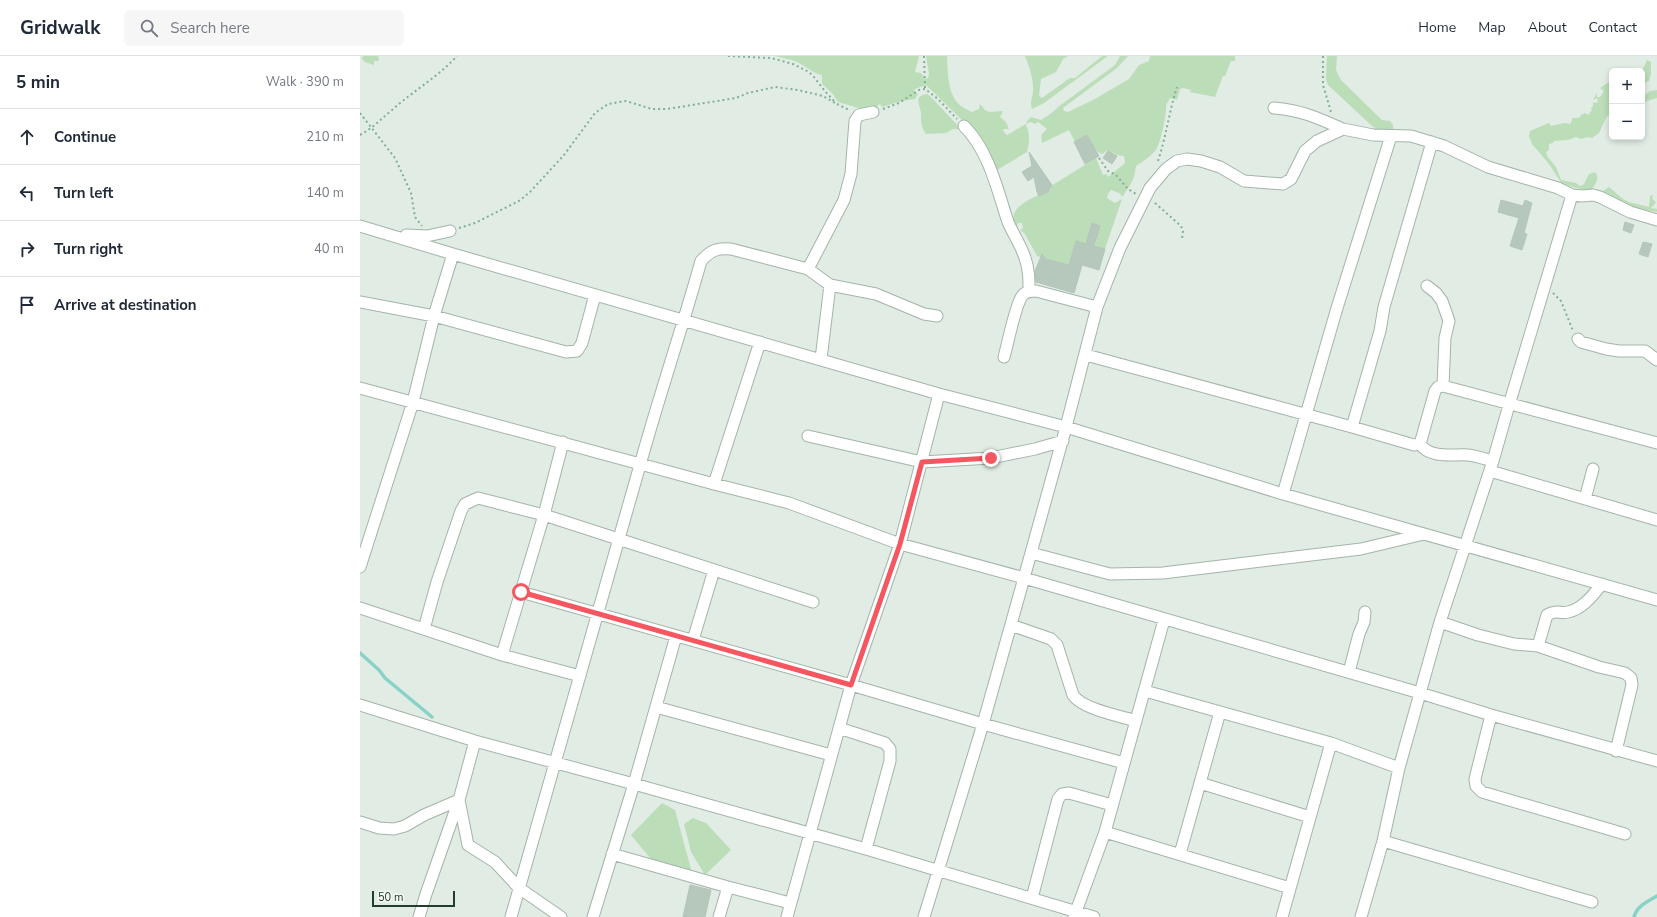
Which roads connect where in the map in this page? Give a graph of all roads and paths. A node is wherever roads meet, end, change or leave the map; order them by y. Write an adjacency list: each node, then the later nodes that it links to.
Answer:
1 (457, 56): 13 (path)
2 (728, 56): 7 (path)
3 (924, 56): 6 (path)
4 (1323, 56): 12 (path)
5 (1177, 87): 18 (path)
6 (925, 89): 10 (path); 11 (path)
7 (837, 104): 10 (path); 23 (path)
8 (1274, 108): 12 (street)
9 (360, 113): 13 (path)
10 (869, 113): 28 (street)
11 (964, 126): 32 (street)
12 (1340, 128): 15 (street); 19 (street)
13 (372, 129): 14 (path); 25 (path)
14 (360, 135)
15 (1391, 136): 16 (street); 50 (street)
16 (1432, 142): 20 (street); 51 (street)
17 (1099, 158): 19 (path)
18 (1158, 162)
19 (1147, 193): 26 (path); 35 (street)
20 (1572, 194): 21 (street); 31 (street)
21 (1657, 220)
22 (360, 226): 24 (street)
23 (450, 231): 25 (street)
24 (382, 232): 25 (street); 27 (street)
25 (429, 235)
26 (1182, 238)
27 (453, 254): 33 (street); 36 (street)
28 (808, 269): 29 (street); 38 (street)
29 (830, 285): 37 (street); 43 (street)
30 (1427, 286): 45 (street)
31 (1543, 289): 39 (path); 49 (street)
32 (1029, 291): 35 (street); 42 (street)
33 (595, 295): 36 (street); 38 (street)
34 (360, 302): 36 (street)
35 (1097, 307): 41 (street)
36 (434, 316): 48 (street)
37 (937, 316)
38 (684, 320): 40 (street); 59 (street)
39 (1578, 339): 44 (street)
40 (760, 342): 43 (street); 62 (street)
41 (1086, 355): 50 (street); 52 (street)
42 (1004, 357)
43 (821, 359): 47 (street)
44 (1657, 360)
45 (1443, 386): 49 (street); 57 (street)
46 (360, 388): 48 (street)
47 (939, 394): 52 (street); 58 (street)
48 (413, 402): 55 (street); 72 (street)
49 (1509, 405): 56 (street); 60 (street)
50 (1307, 415): 51 (street); 63 (street)
51 (1352, 427): 57 (street)
52 (1066, 428): 54 (street); 63 (street)
53 (808, 436): 58 (street)
54 (1063, 440): 58 (street); 71 (street)
55 (563, 442): 59 (street); 65 (street)
56 (1657, 443)
57 (1420, 444): 60 (street)
58 (922, 462): 69 (street)
59 (640, 463): 62 (street); 68 (street)
60 (1492, 466): 64 (street); 70 (street)
61 (1593, 469): 64 (street)
62 (714, 484): 69 (street)
63 (1283, 494): 67 (street)
64 (1585, 499): 66 (street)
65 (544, 515): 68 (street); 76 (street); 85 (street)
66 (1657, 520)
67 (1425, 534): 70 (street); 71 (street)
68 (619, 539): 73 (street); 81 (street)
69 (900, 544): 74 (street); 92 (street)
70 (1464, 545): 75 (street); 83 (street)
71 (1031, 553): 74 (street)
72 (360, 567)
73 (714, 570): 78 (street); 87 (street)
74 (1024, 578): 82 (street); 84 (street)
75 (1602, 584): 77 (street); 88 (street)
76 (521, 592): 81 (street); 89 (street)
77 (1657, 600)
78 (813, 602)
79 (360, 608): 85 (street)
80 (1365, 612): 90 (street)
81 (597, 614): 86 (street); 91 (street)
82 (1164, 620): 90 (street); 93 (street)
83 (1440, 622): 88 (street); 94 (street)
84 (1011, 625): 99 (street); 100 (street)
85 (424, 629): 89 (street)
86 (676, 636): 87 (street); 96 (street)
87 (692, 640): 92 (street)
88 (1538, 646): 104 (street)
89 (502, 655): 91 (street)
90 (1349, 672): 94 (street)
91 (580, 676): 108 (street)
92 (851, 685): 100 (street); 101 (street)
93 (1145, 691): 97 (street); 99 (street)
94 (1420, 693): 98 (street); 109 (street)
95 (360, 705): 102 (street)
96 (656, 707): 105 (street); 111 (street)
97 (1220, 712): 103 (street); 110 (street)
98 (1491, 715): 104 (street); 118 (street)
99 (1136, 721): 107 (street)
100 (983, 724): 107 (street); 123 (street)
101 (839, 728): 105 (street); 120 (street)
102 (475, 741): 108 (street); 112 (street)
103 (1331, 743): 109 (street); 114 (street)
104 (1616, 751): 106 (street)
105 (831, 755): 117 (street)
106 (1657, 762)
107 (1124, 763): 113 (street)
108 (556, 764): 111 (street); 125 (street)
109 (1399, 768): 119 (street)
110 (1200, 783): 114 (street); 122 (street)
111 (634, 784): 117 (street); 121 (street)
112 (459, 800): 115 (street); 125 (street); 131 (street)
113 (1112, 805): 116 (street); 127 (street)
114 (1310, 817): 126 (street)
115 (360, 822)
116 (1105, 832): 122 (street); 130 (street)
117 (809, 833): 120 (street); 129 (street)
118 (1625, 834)
119 (1383, 841): 128 (street); 140 (street)
120 (866, 849): 123 (street)
121 (612, 854): 124 (street); 134 (street)
122 (1180, 854): 126 (street)
123 (938, 870): 127 (street); 137 (street)
124 (728, 887): 129 (street); 135 (street)
125 (519, 888): 132 (street); 133 (street)
126 (1290, 888): 139 (street)
127 (1032, 898): 130 (street)
128 (1592, 902)
129 (790, 903): 136 (street)
130 (1075, 914): 138 (street)
131 (419, 917)
132 (511, 917)
133 (561, 917)
134 (593, 917)
135 (719, 917)
136 (787, 917)
137 (924, 917)
138 (1094, 917)
139 (1282, 917)
140 (1361, 917)

